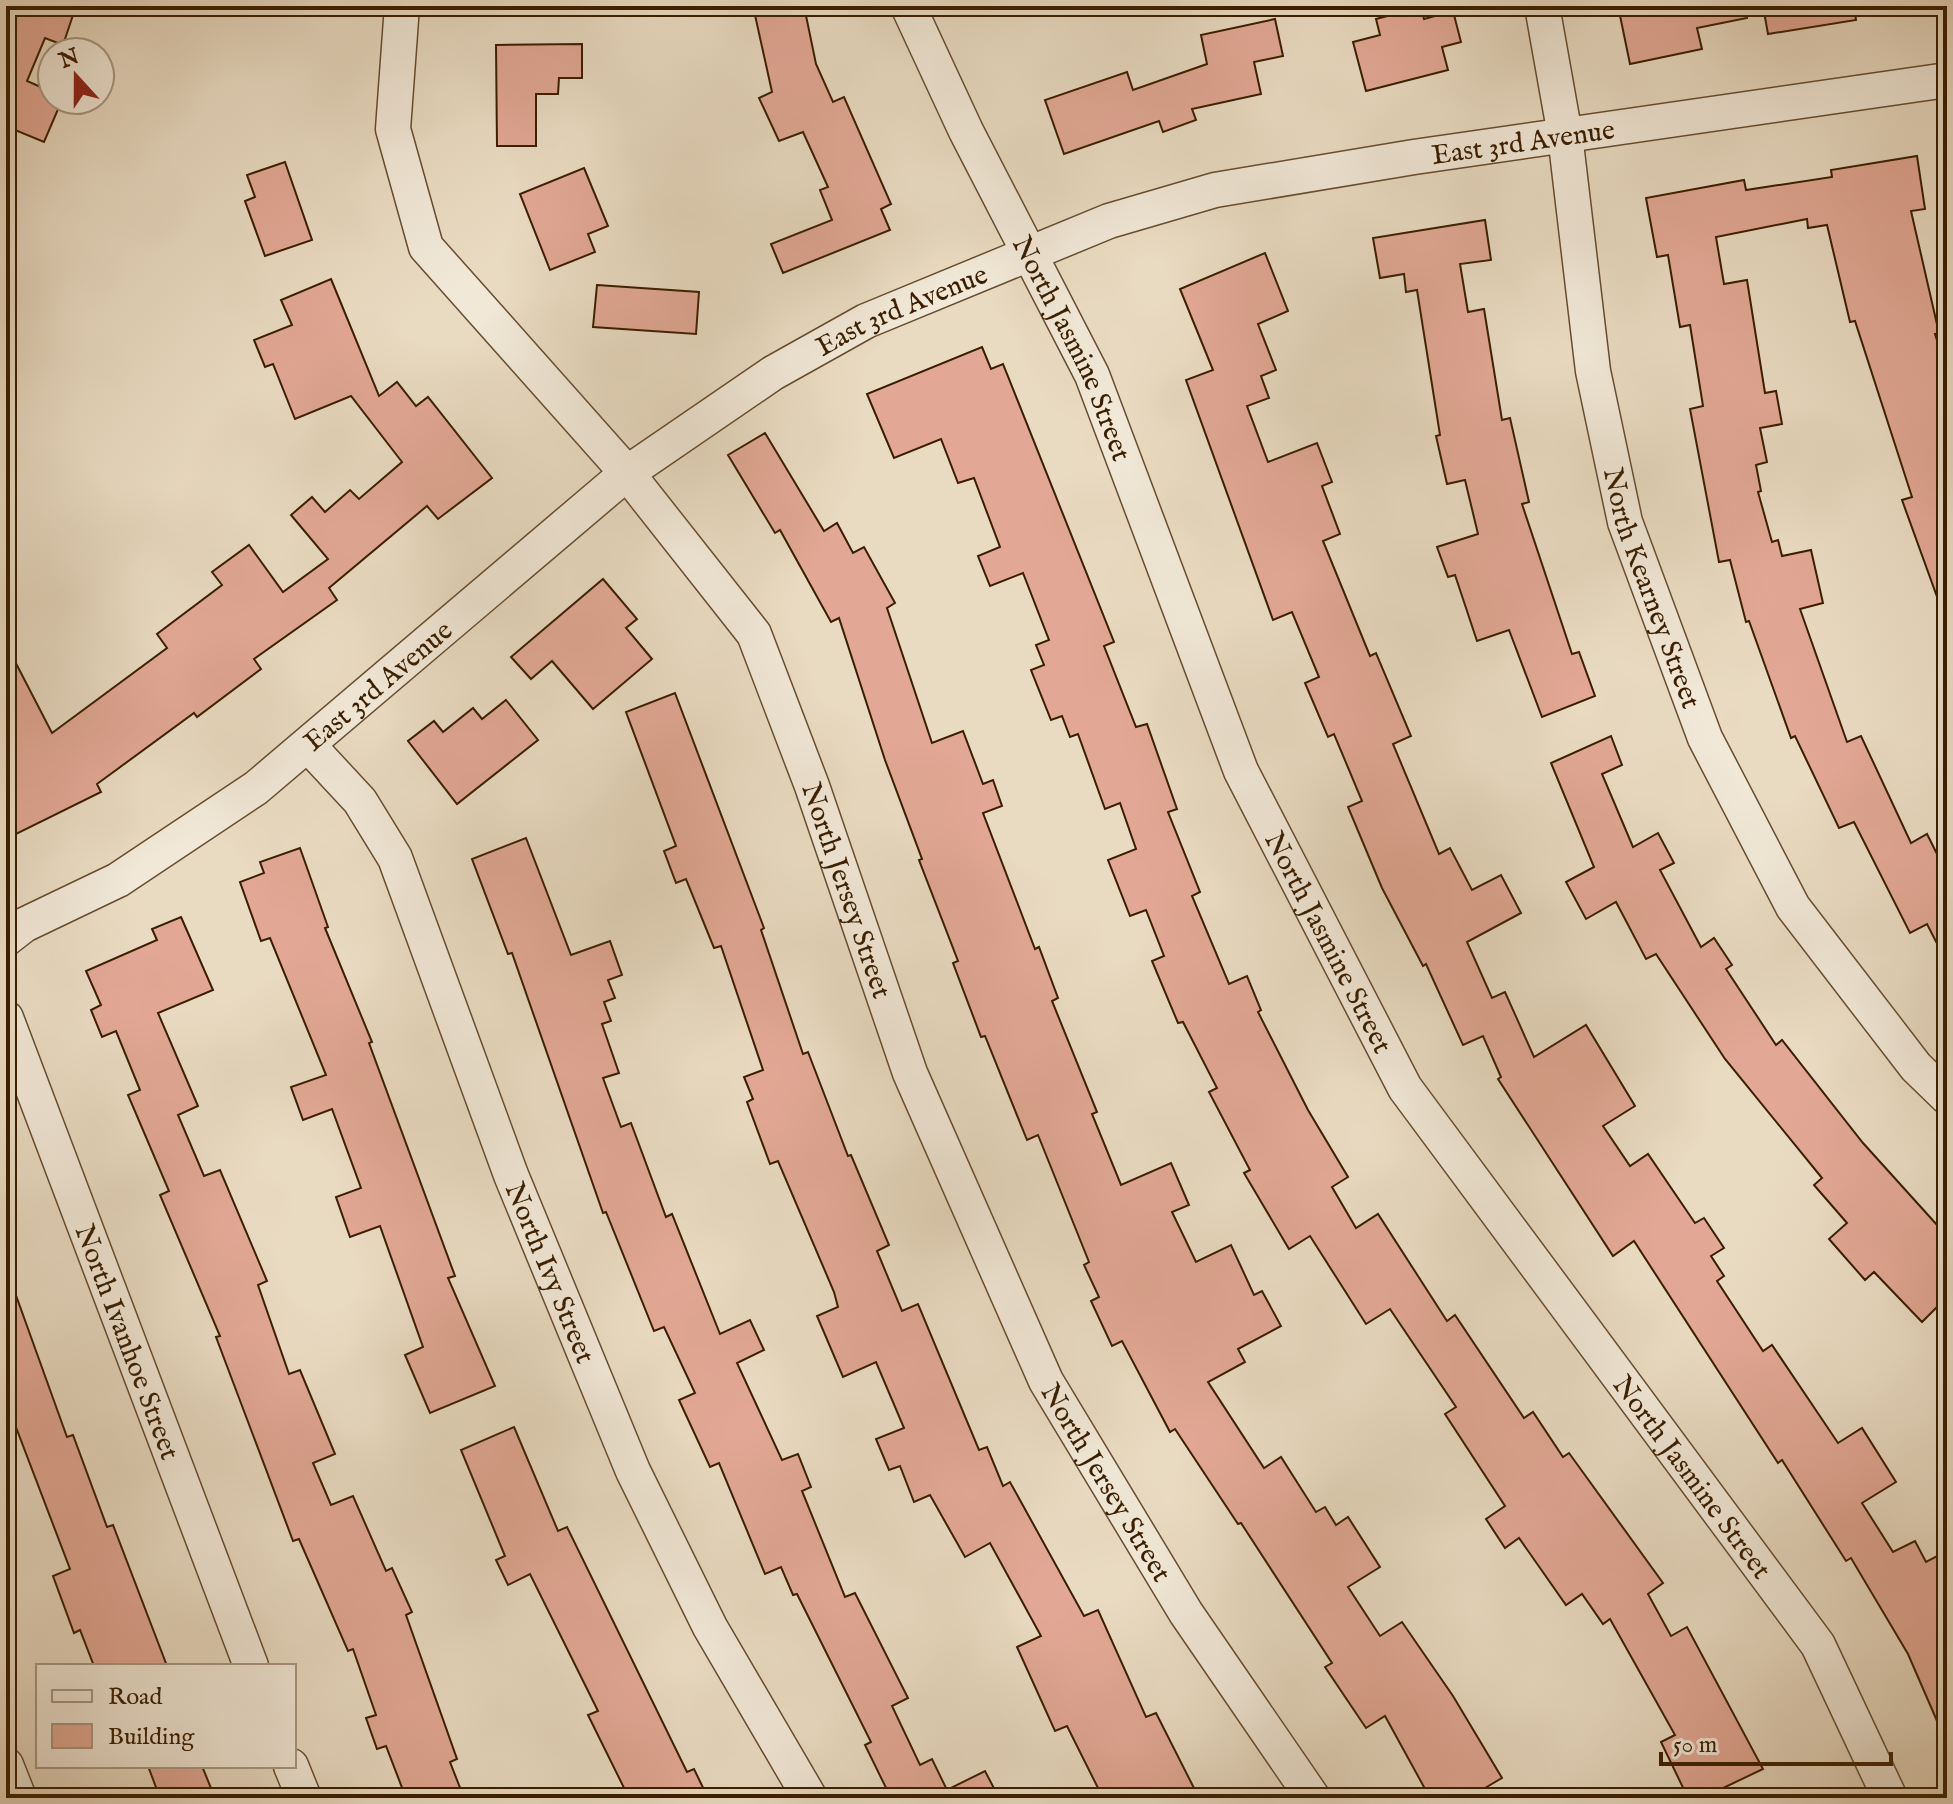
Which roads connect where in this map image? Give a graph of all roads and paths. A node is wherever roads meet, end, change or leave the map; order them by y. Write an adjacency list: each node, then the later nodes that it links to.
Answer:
1 (402, 6): 7 (street, North Jersey Street)
2 (908, 6): 6 (street, North Jasmine Street)
3 (1542, 6): 5 (street, North Kearney Street)
4 (1947, 80): 5 (street, East 3rd Avenue)
5 (1565, 135): 6 (street, East 3rd Avenue); 11 (street, North Kearney Street)
6 (1028, 252): 7 (street, East 3rd Avenue); 17 (street, North Jasmine Street)
7 (627, 473): 8 (street, East 3rd Avenue); 16 (street, North Jersey Street)
8 (308, 745): 9 (street, East 3rd Avenue); 15 (street, North Ivy Street)
9 (12, 929)
10 (6, 1018): 12 (street, North Ivanhoe Street)
11 (1947, 1097)
12 (250, 1664)
13 (292, 1768): 14 (street)
14 (304, 1798)
15 (810, 1798)
16 (1313, 1798)
17 (1890, 1798)

